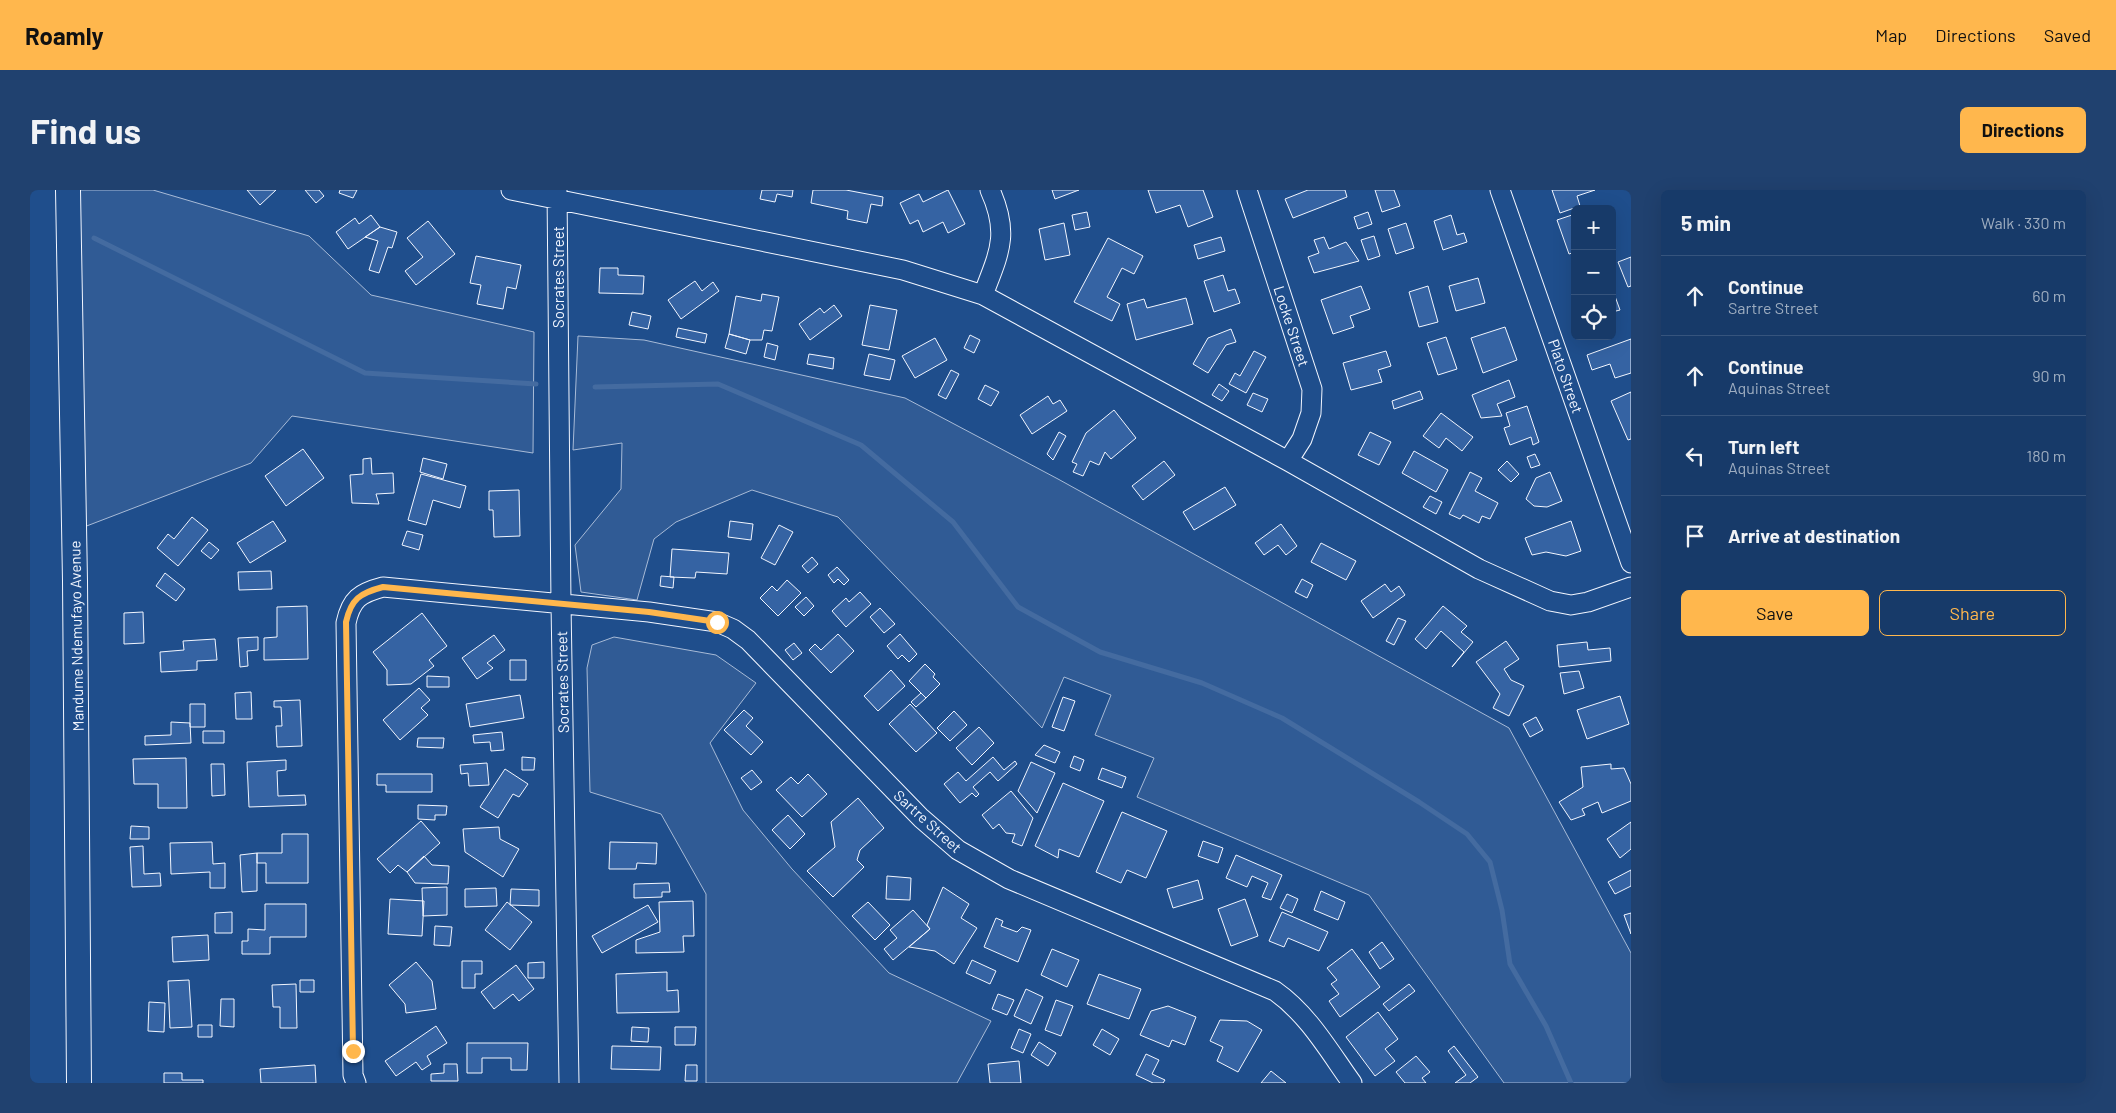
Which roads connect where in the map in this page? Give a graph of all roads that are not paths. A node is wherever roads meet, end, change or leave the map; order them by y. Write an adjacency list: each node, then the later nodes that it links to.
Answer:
1 (68, 190): 12 (main road, Mandume Ndemufayo Avenue)
2 (511, 190): 6 (street)
3 (990, 190): 7 (street)
4 (1246, 190): 8 (street, Locke Street)
5 (1500, 190): 9 (street, Plato Street)
6 (557, 194): 7 (street); 11 (street, Socrates Street)
7 (983, 295): 8 (street)
8 (1288, 461): 10 (street)
9 (1631, 563)
10 (1631, 587)
11 (560, 604): 13 (street, Sartre Street); 14 (street, Socrates Street); 15 (street, Sartre Street)
12 (79, 1083)
13 (356, 1083)
14 (569, 1083)
15 (1352, 1083)

